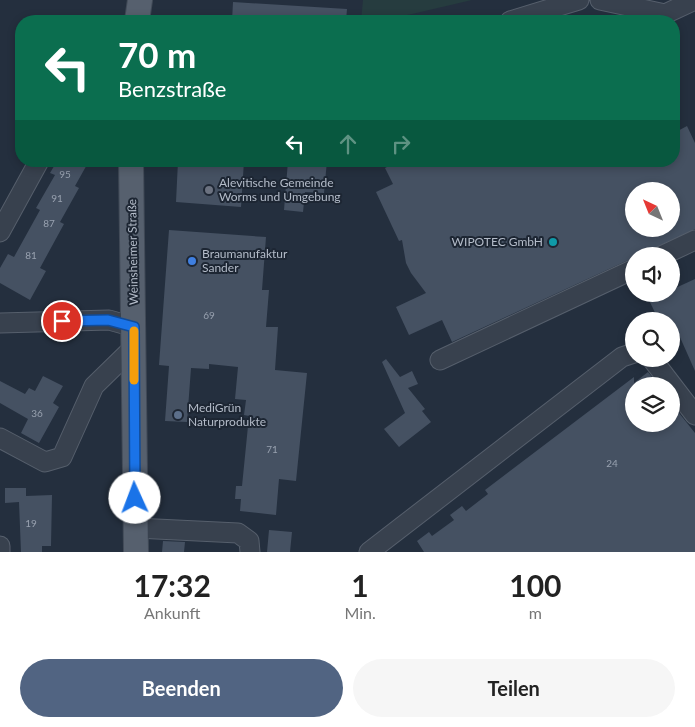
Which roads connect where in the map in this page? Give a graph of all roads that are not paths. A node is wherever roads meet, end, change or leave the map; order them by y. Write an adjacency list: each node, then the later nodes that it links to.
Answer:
1 (140, 0): 5 (main road)
2 (578, 0): 6 (street)
3 (600, 0): 4 (street)
4 (695, 0)
5 (138, 15)
6 (529, 15)
7 (36, 167): 9 (street)
8 (131, 167): 14 (main road, Weinsheimer Straße)
9 (0, 232)
10 (695, 240): 11 (street)
11 (680, 247)
12 (625, 273): 16 (street)
13 (0, 323): 14 (street)
14 (134, 337): 19 (street); 20 (main road, Weinsheimer Straße)
15 (625, 357): 25 (street)
16 (440, 360)
17 (658, 367): 18 (street)
18 (695, 415)
19 (0, 438)
20 (136, 528): 23 (main road, Weinsheimer Straße); 24 (street)
21 (0, 546): 22 (street)
22 (0, 552)
23 (136, 552)
24 (250, 552)
25 (369, 552)

